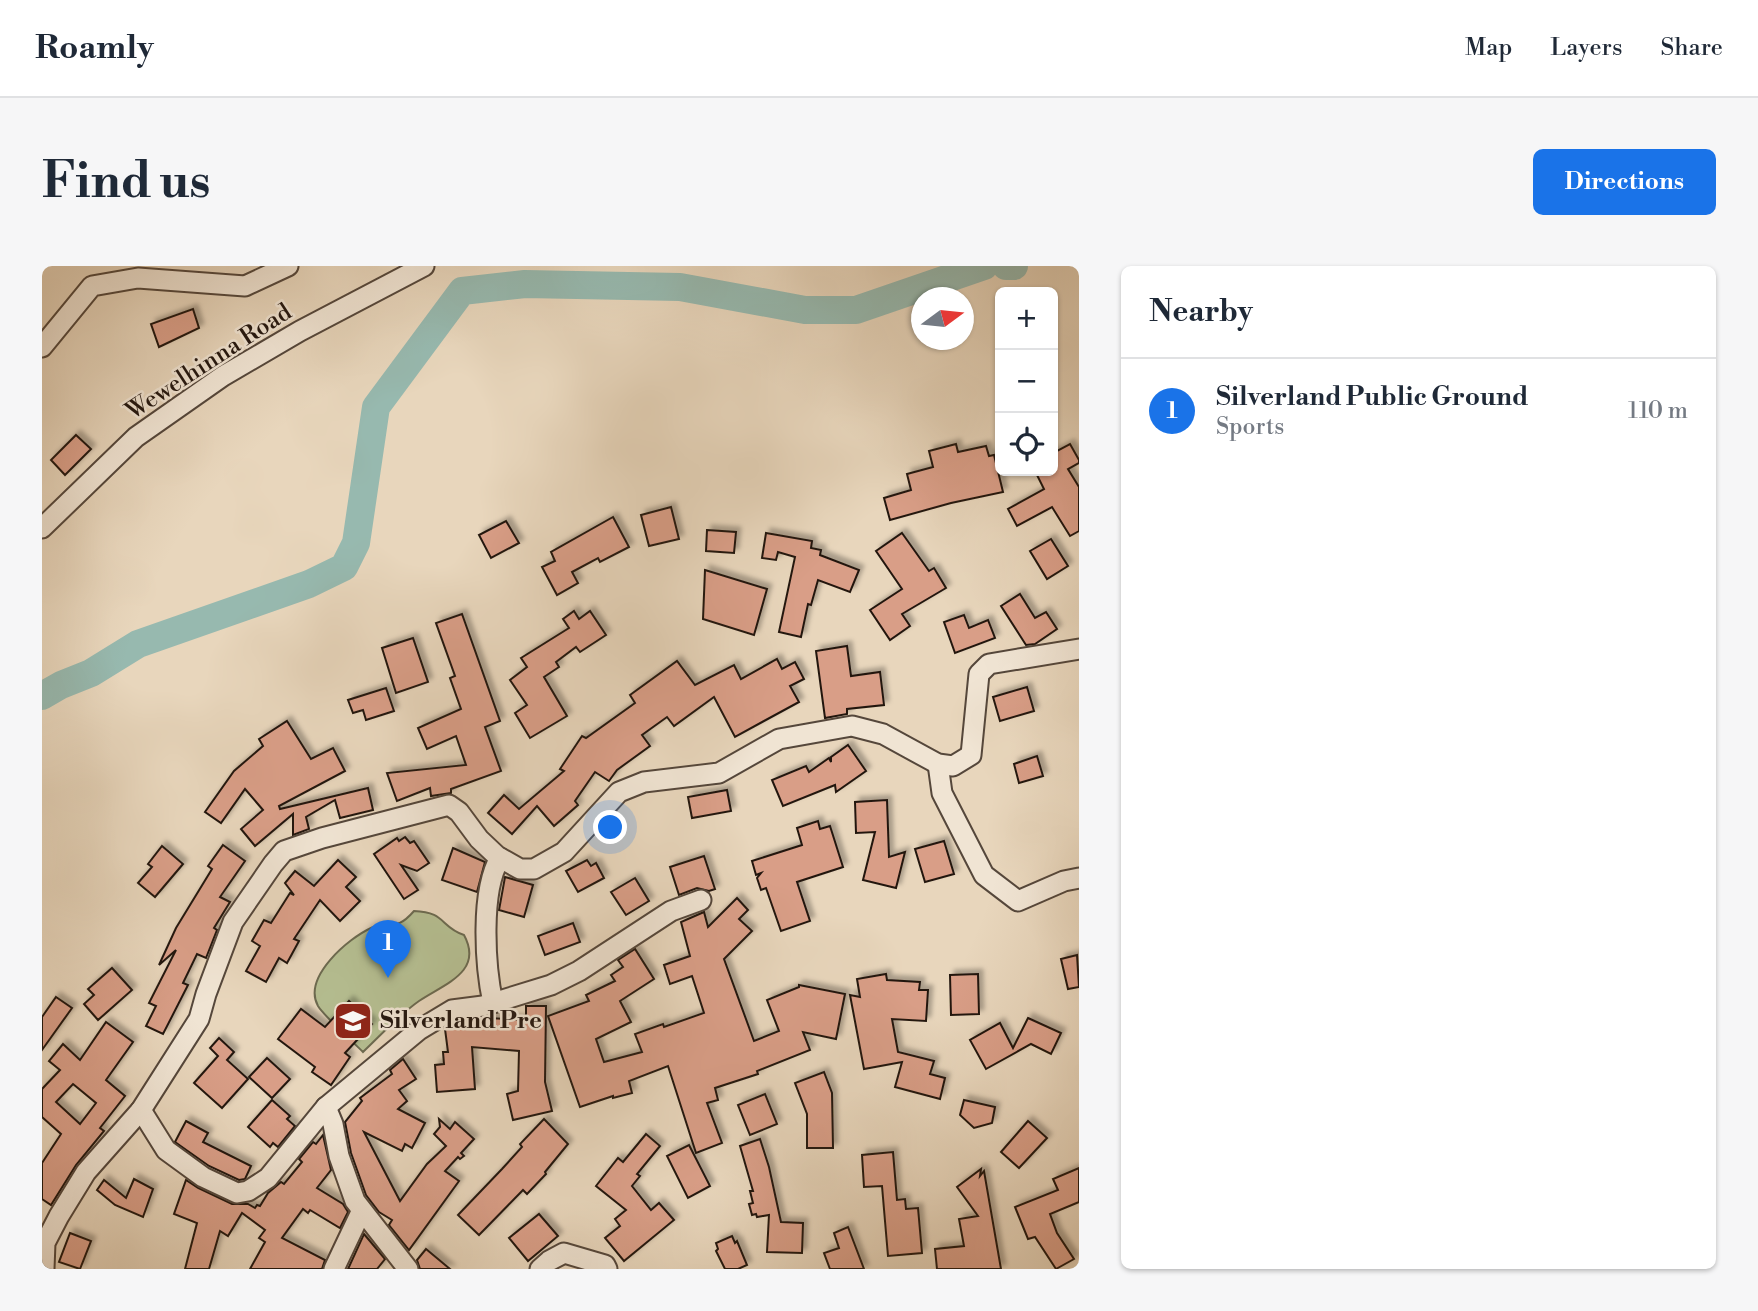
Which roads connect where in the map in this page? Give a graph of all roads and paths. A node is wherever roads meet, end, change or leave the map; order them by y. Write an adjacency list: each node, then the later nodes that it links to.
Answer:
1 (288, 266): 3 (street)
2 (424, 266): 4 (street, Wewelhinna Road)
3 (42, 347)
4 (42, 528)
5 (1079, 649): 6 (street)
6 (938, 764): 7 (street); 8 (street)
7 (500, 858): 10 (street); 12 (street)
8 (1079, 878)
9 (701, 900): 10 (street)
10 (492, 1003): 11 (street)
11 (326, 1107): 12 (street); 13 (street)
12 (141, 1110): 14 (street)
13 (361, 1212): 15 (street); 16 (street)
14 (44, 1269)
15 (334, 1269)
16 (408, 1269)
17 (540, 1269): 18 (street)
18 (607, 1269)

